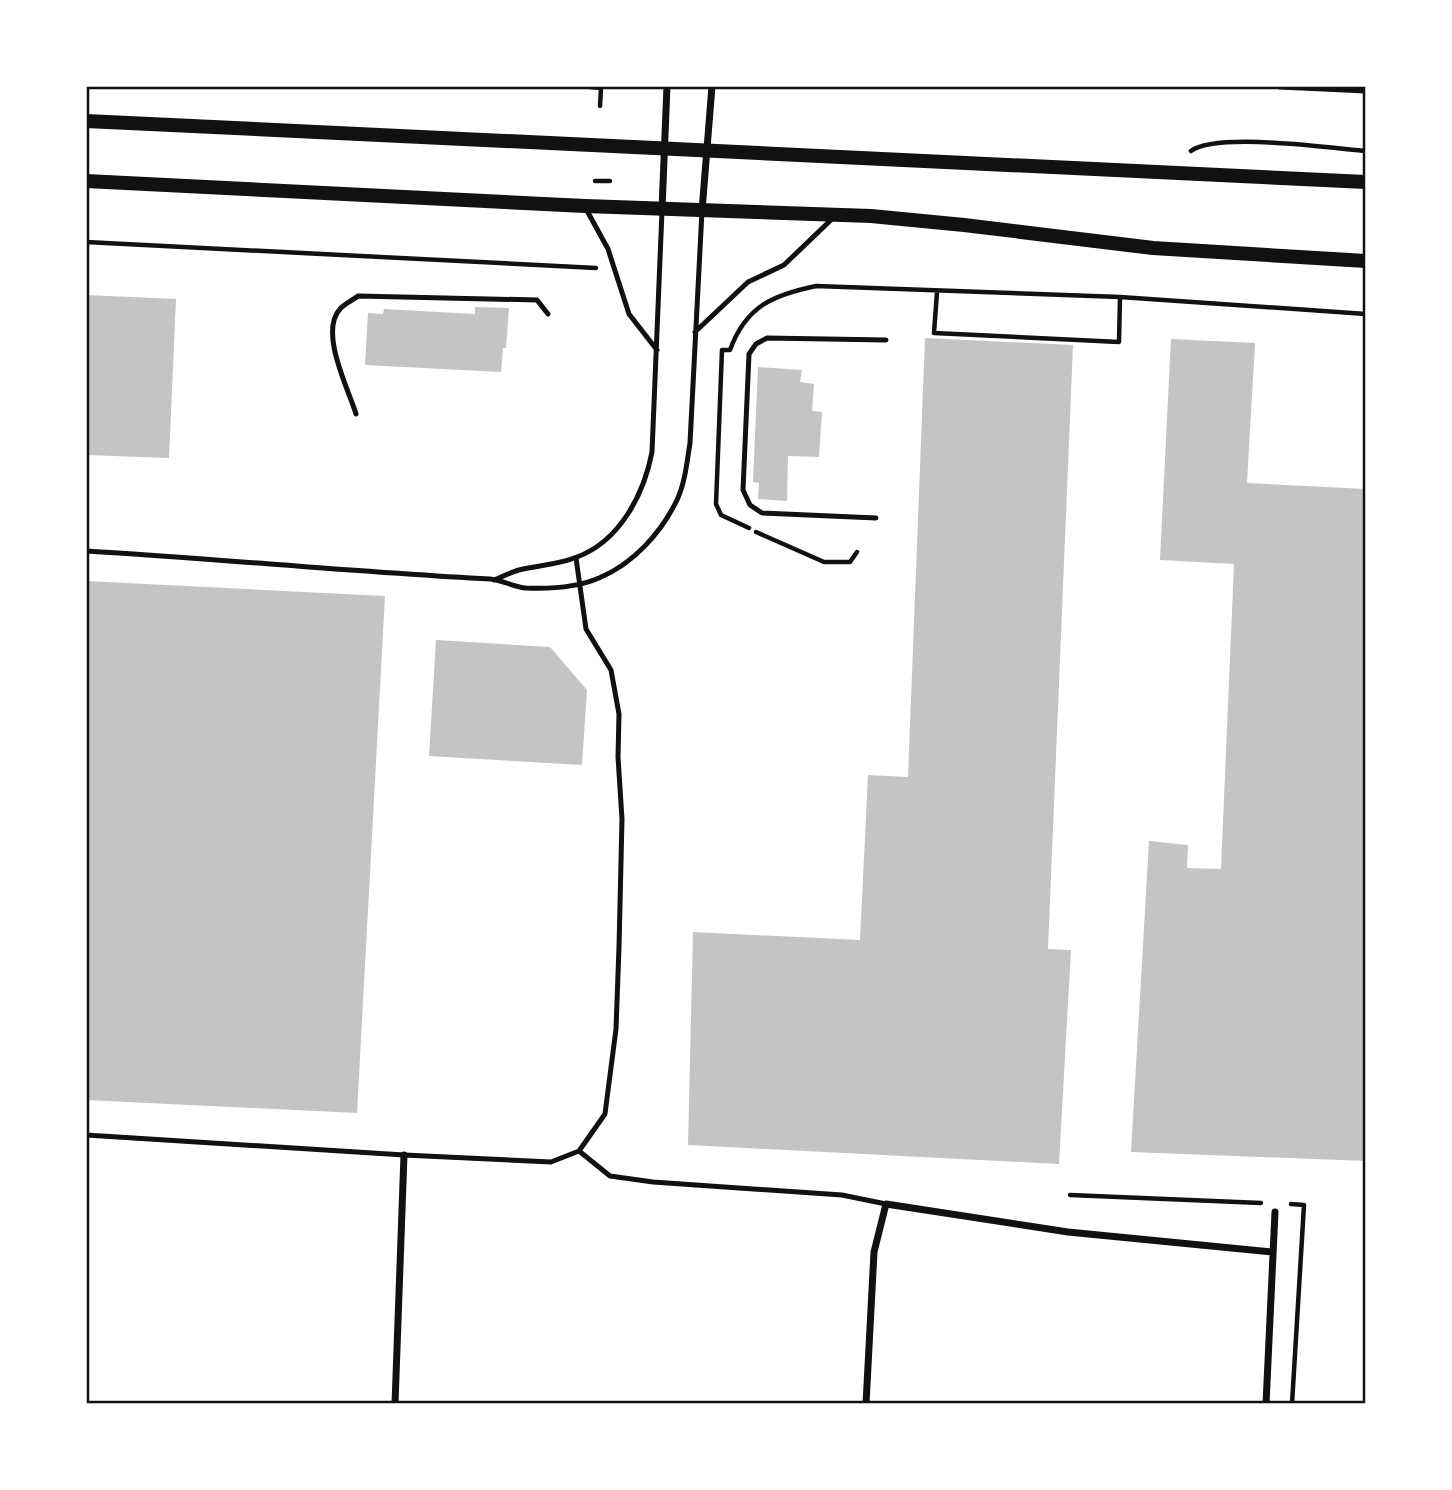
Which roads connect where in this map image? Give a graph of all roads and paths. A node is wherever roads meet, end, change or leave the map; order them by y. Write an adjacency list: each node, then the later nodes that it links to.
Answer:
1 (580, 86): 6 (path)
2 (667, 86): 9 (street)
3 (712, 86): 10 (street)
4 (1280, 86): 5 (street)
5 (1366, 90)
6 (600, 106)
7 (86, 121): 9 (main road)
8 (1198, 146): 11 (path)
9 (666, 148): 10 (main road); 17 (street)
10 (708, 150): 15 (main road); 18 (street)
11 (1366, 151)
12 (596, 180): 13 (path)
13 (610, 180)
14 (86, 181): 16 (main road)
15 (1366, 182)
16 (585, 206): 17 (main road); 29 (lane)
17 (662, 209): 18 (main road); 29 (lane)
18 (702, 211): 19 (main road); 27 (lane)
19 (834, 216): 21 (main road); 27 (lane)
20 (86, 242): 22 (path)
21 (1366, 261)
22 (597, 268)
23 (937, 292): 24 (path); 24 (path); 33 (path)
24 (1120, 297): 26 (path)
25 (548, 314): 30 (lane)
26 (1366, 314)
27 (695, 331): 36 (lane)
28 (886, 340): 31 (lane)
29 (657, 350): 34 (lane)
30 (356, 414)
31 (876, 518)
32 (86, 551): 35 (lane)
33 (858, 552)
34 (576, 558): 35 (lane); 36 (lane)
35 (494, 580): 36 (lane)
36 (579, 584): 38 (lane)
37 (86, 1135): 39 (lane)
38 (579, 1151): 39 (lane); 40 (lane)
39 (404, 1155): 43 (street)
40 (886, 1204): 42 (street); 44 (street)
41 (1275, 1212): 42 (street)
42 (1273, 1252): 45 (street)
43 (395, 1404)
44 (866, 1404)
45 (1266, 1404)

